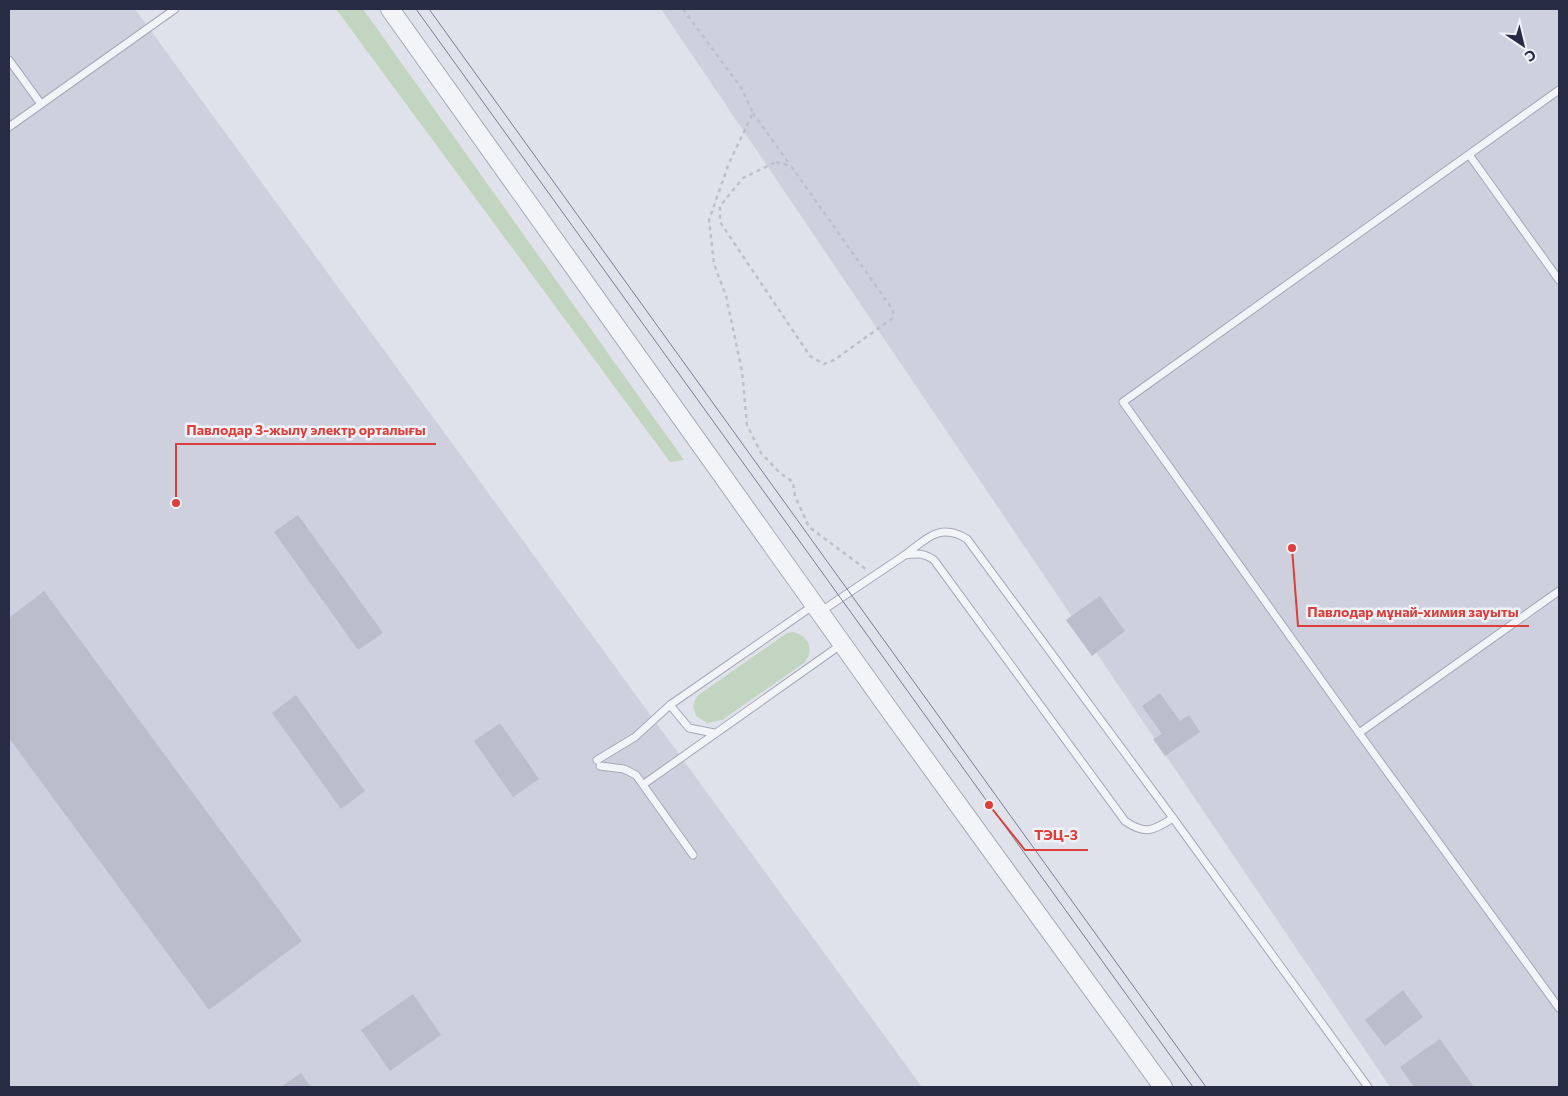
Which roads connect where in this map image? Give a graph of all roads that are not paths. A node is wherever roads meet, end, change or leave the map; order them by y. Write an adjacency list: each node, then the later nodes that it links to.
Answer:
1 (175, 9): 5 (lane)
2 (390, 9): 11 (street)
3 (9, 60): 5 (lane)
4 (1559, 90): 7 (lane)
5 (41, 104): 6 (lane)
6 (9, 127)
7 (1470, 156): 8 (lane); 15 (lane)
8 (1559, 280)
9 (905, 555): 11 (lane); 17 (lane); 17 (lane)
10 (1559, 591): 15 (lane)
11 (817, 608): 12 (street); 13 (lane)
12 (842, 643): 14 (lane); 20 (street)
13 (670, 704): 14 (lane); 16 (lane)
14 (714, 733): 16 (lane)
15 (1358, 733): 19 (lane)
16 (644, 784): 18 (lane)
17 (1173, 818): 21 (lane)
18 (693, 855)
19 (1559, 1008)
20 (1163, 1087)
21 (1368, 1087)

